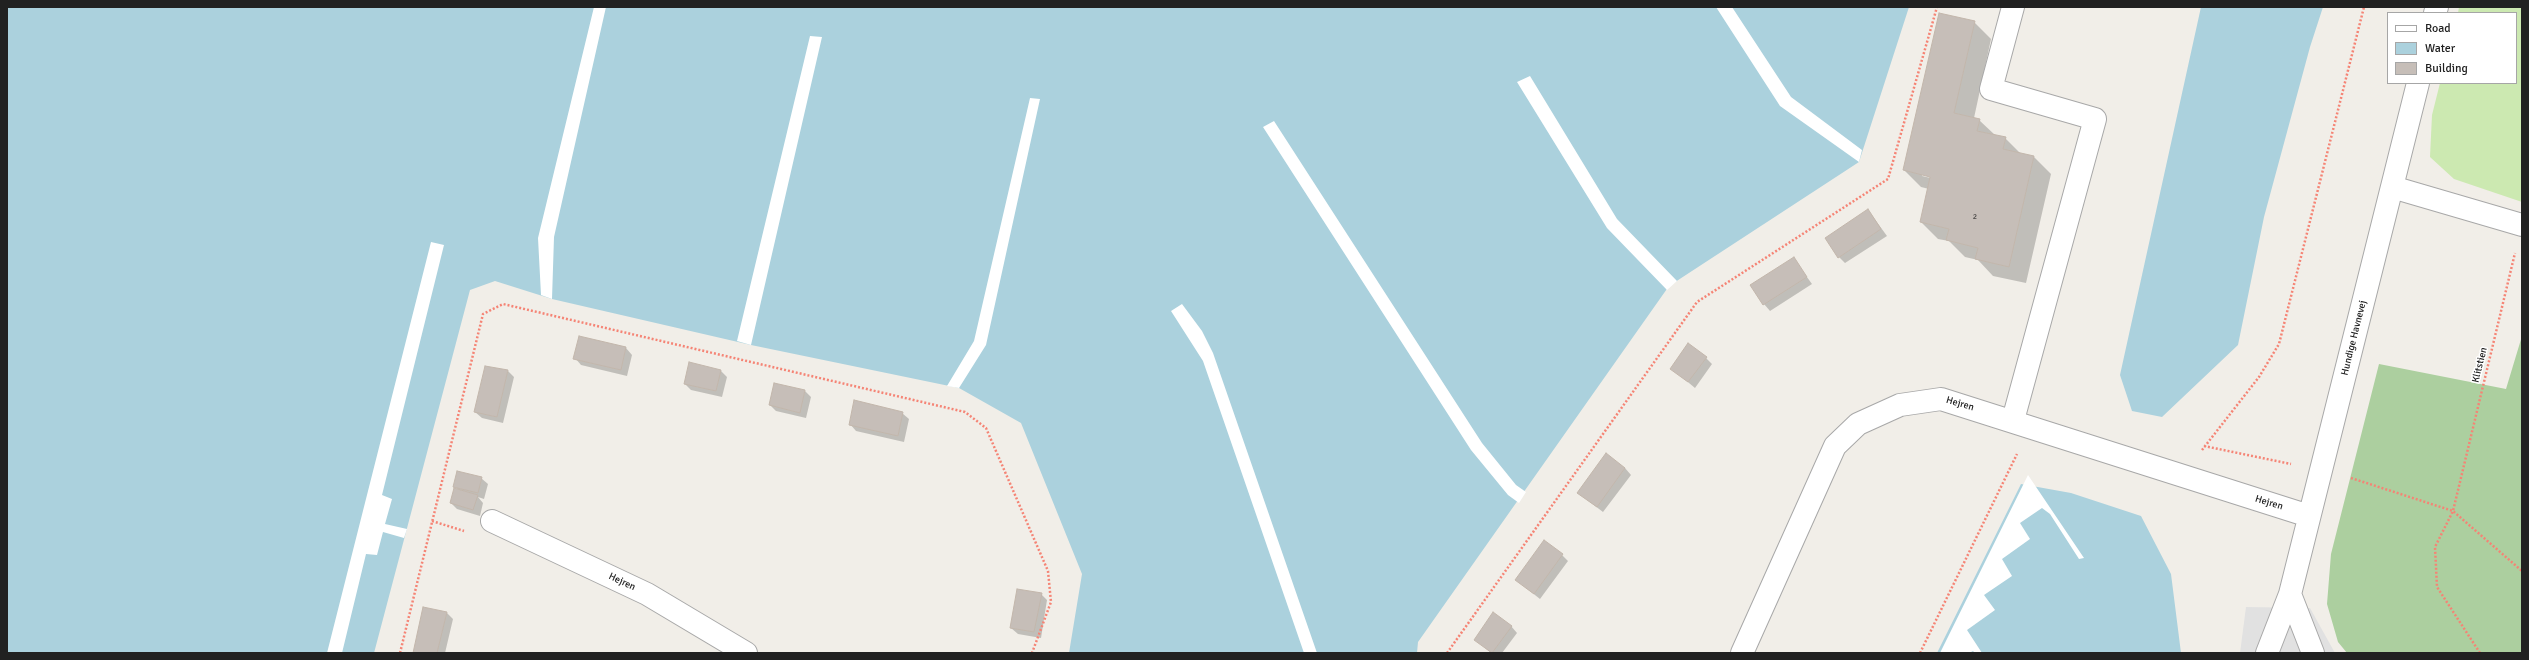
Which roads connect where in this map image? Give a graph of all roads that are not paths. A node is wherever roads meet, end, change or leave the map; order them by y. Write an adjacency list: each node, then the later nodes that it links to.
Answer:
1 (2013, 7): 5 (street)
2 (2418, 84): 3 (street, Hundige Havnevej)
3 (2392, 187): 4 (street); 6 (street, Hundige Havnevej)
4 (2522, 225)
5 (2022, 423): 6 (street, Hejren); 10 (street, Hejren)
6 (2308, 516): 8 (street, Hundige Havnevej)
7 (492, 521): 9 (street, Hejren)
8 (2290, 594): 11 (street, Hundige Havnevej); 12 (street)
9 (746, 653)
10 (1742, 653)
11 (2267, 653)
12 (2313, 653)

